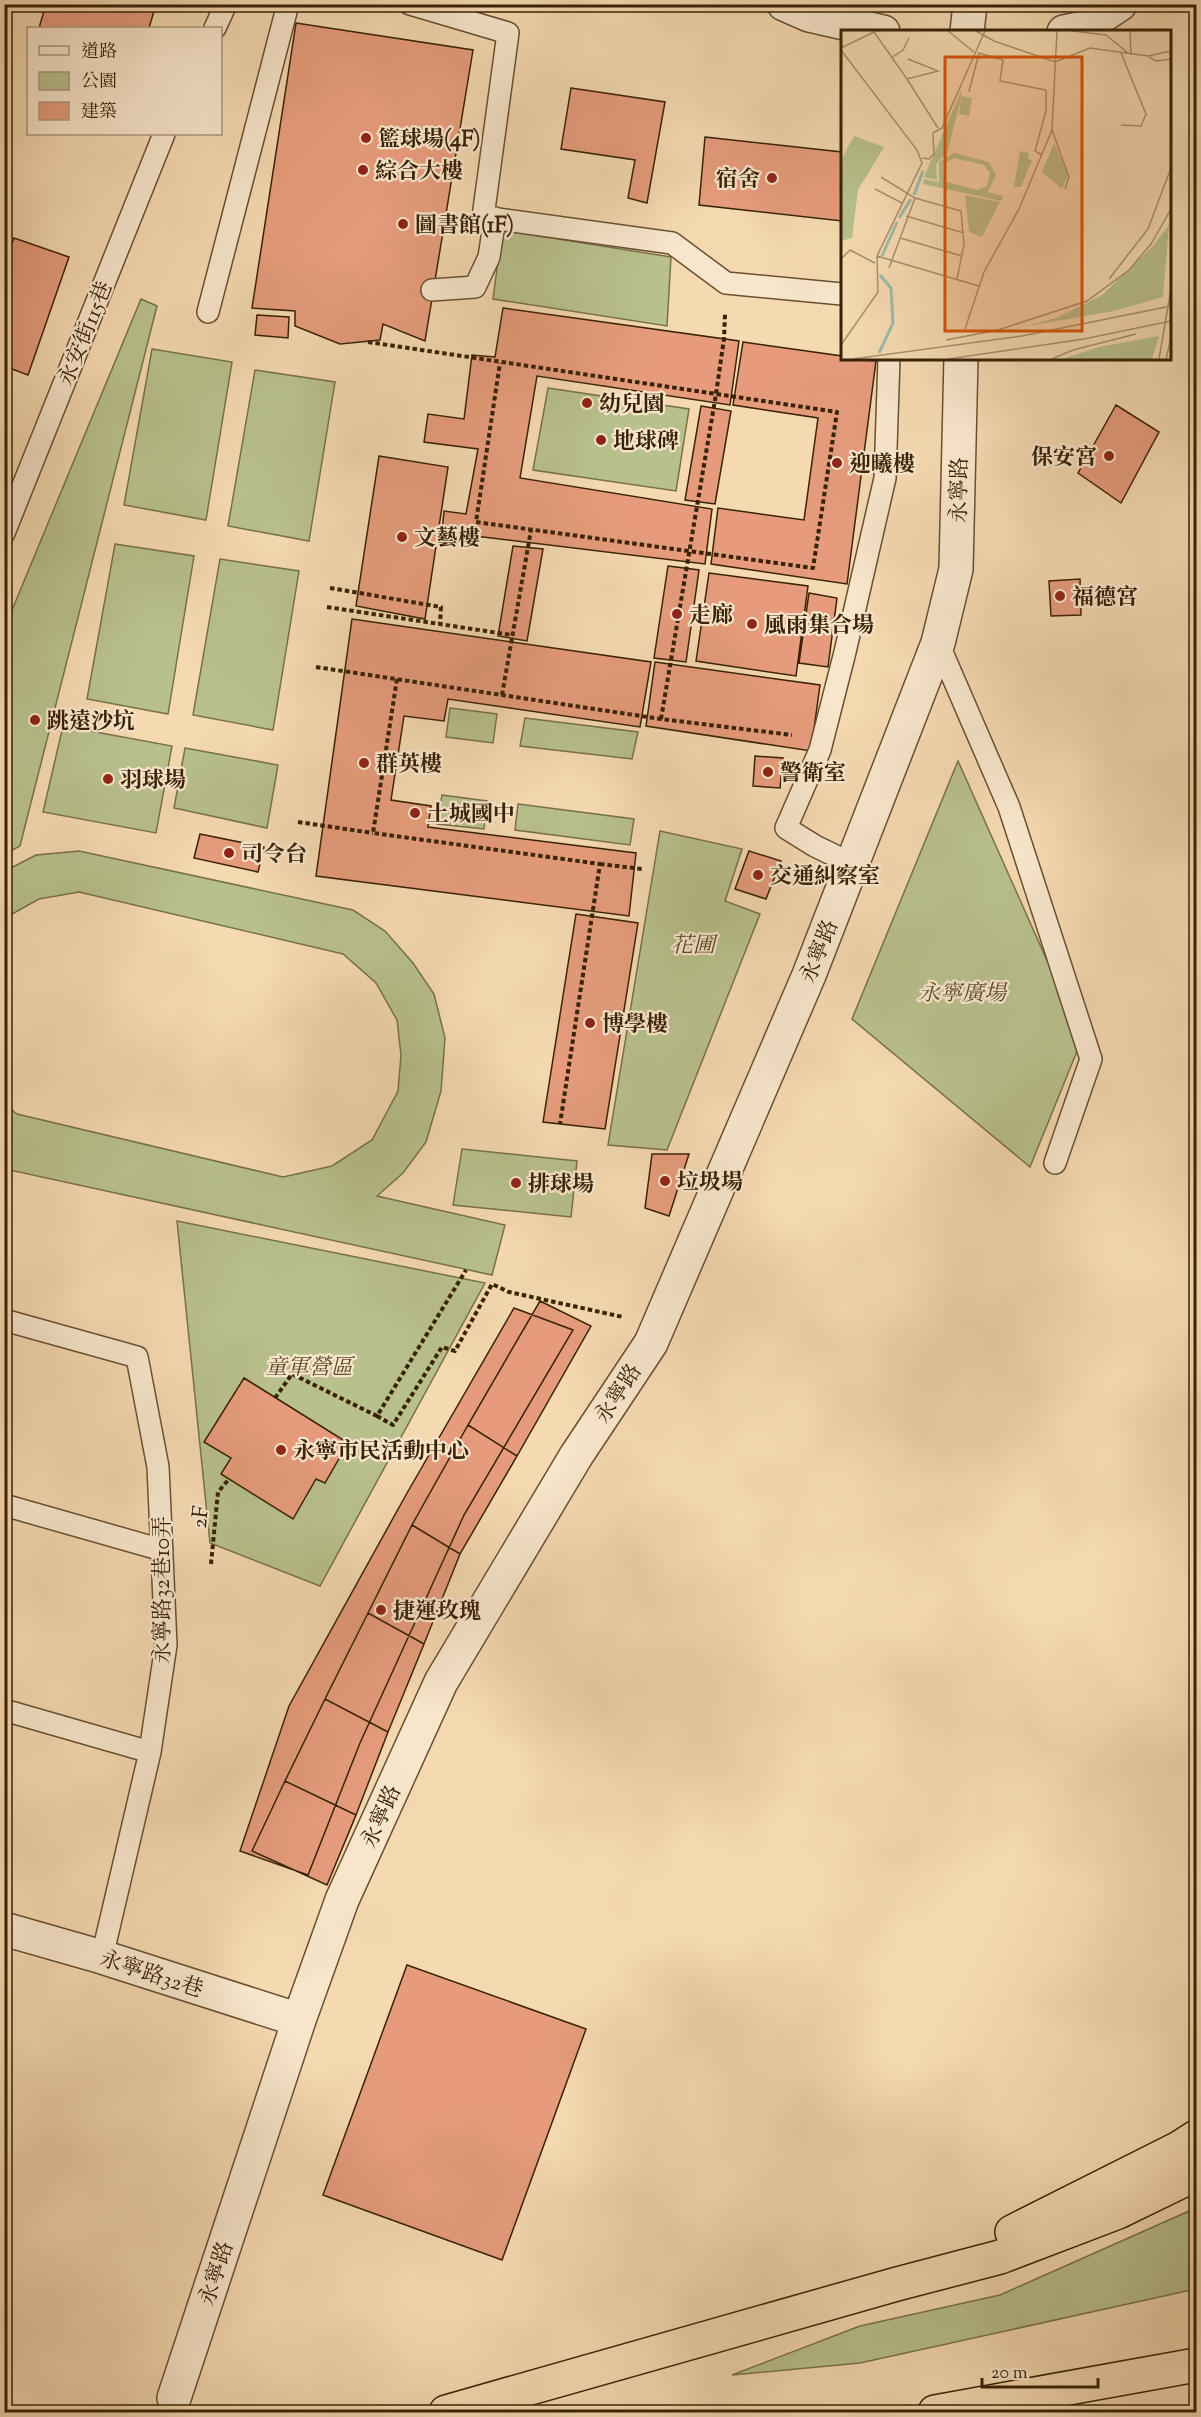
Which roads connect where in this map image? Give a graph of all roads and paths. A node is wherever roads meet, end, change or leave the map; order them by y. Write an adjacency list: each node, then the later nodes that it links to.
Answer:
1 (226, 4): 7 (lane)
2 (288, 4): 16 (lane)
3 (410, 4): 12 (lane)
4 (784, 4): 8 (street)
5 (970, 4): 9 (street)
6 (1120, 4): 10 (street)
7 (215, 27)
8 (874, 30)
9 (967, 30)
10 (1074, 30)
11 (164, 135): 23 (lane, 永安街115巷)
12 (495, 218): 13 (lane); 14 (lane)
13 (726, 283): 15 (lane); 21 (path)
14 (432, 290)
15 (841, 294)
16 (208, 312)
17 (368, 342): 20 (path)
18 (889, 360): 38 (lane)
19 (961, 360): 29 (street, 永寧路)
20 (500, 363): 21 (path); 22 (path)
21 (716, 394): 24 (path); 24 (path)
22 (531, 530): 24 (path); 28 (path)
23 (4, 533)
24 (689, 551): 33 (path)
25 (330, 588): 27 (path)
26 (327, 607): 27 (path)
27 (440, 624): 28 (path)
28 (512, 635): 32 (path)
29 (938, 643): 38 (street, 永寧路); 41 (lane)
30 (316, 667): 31 (path)
31 (397, 679): 32 (path); 36 (path)
32 (502, 695): 33 (path)
33 (661, 719): 34 (path)
34 (796, 736)
35 (298, 822): 36 (path)
36 (373, 833): 37 (path)
37 (600, 864): 39 (path); 40 (path)
38 (852, 864): 44 (street, 永寧路)
39 (642, 869)
40 (560, 1124)
41 (1055, 1163)
42 (466, 1270): 46 (path)
43 (4, 1320): 49 (lane, 永寧路32巷10弄)
44 (659, 1325): 46 (path); 55 (street, 永寧路)
45 (275, 1398): 46 (path)
46 (377, 1416)
47 (230, 1479): 50 (path, 2F)
48 (4, 1505): 49 (lane)
49 (162, 1550): 52 (lane, 永寧路32巷10弄)
50 (211, 1564)
51 (4, 1710): 52 (lane)
52 (150, 1752): 54 (lane, 永寧路32巷10弄)
53 (4, 1929): 54 (street, 永寧路32巷)
54 (102, 1957): 55 (street, 永寧路32巷)
55 (299, 2020): 60 (street, 永寧路)
56 (1197, 2137): 58 (highway)
57 (1197, 2174): 58 (highway)
58 (897, 2284): 61 (highway)
59 (1197, 2365): 62 (highway)
60 (174, 2398)
61 (446, 2412)
62 (935, 2412)

